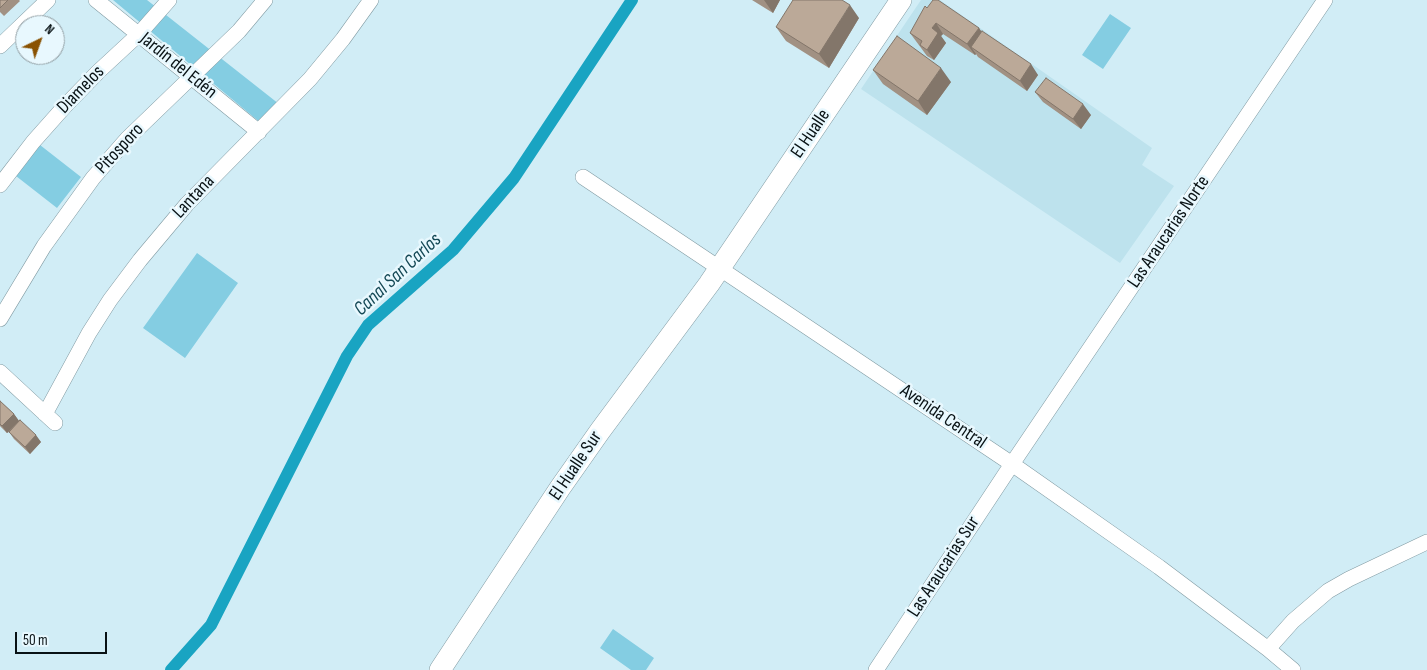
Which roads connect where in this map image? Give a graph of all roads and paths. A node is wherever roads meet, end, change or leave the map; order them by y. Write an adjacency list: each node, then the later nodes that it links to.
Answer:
1 (48, 0): 9 (street)
2 (96, 0): 8 (street, Jardín del Edén)
3 (169, 0): 8 (street, Diamelos)
4 (265, 0): 10 (street, Pitosporo)
5 (371, 0): 11 (street, Lantana)
6 (901, 0): 14 (street, El Hualle)
7 (1325, 0): 17 (street, Las Araucarias Norte)
8 (138, 34): 10 (street, Jardín del Edén); 13 (street, Diamelos)
9 (0, 46)
10 (193, 77): 11 (street, Jardín del Edén); 15 (street, Pitosporo)
11 (259, 132): 16 (street, Lantana)
12 (583, 177): 14 (street, Avenida Central)
13 (0, 186)
14 (721, 268): 17 (street, Avenida Central); 20 (street, El Hualle Sur)
15 (0, 319)
16 (0, 372)
17 (1012, 464): 19 (street, Avenida Central); 21 (street, Las Araucarias Sur)
18 (1427, 542): 19 (street)
19 (1268, 649): 22 (street, Avenida Central)
20 (440, 670)
21 (876, 670)
22 (1293, 670)

